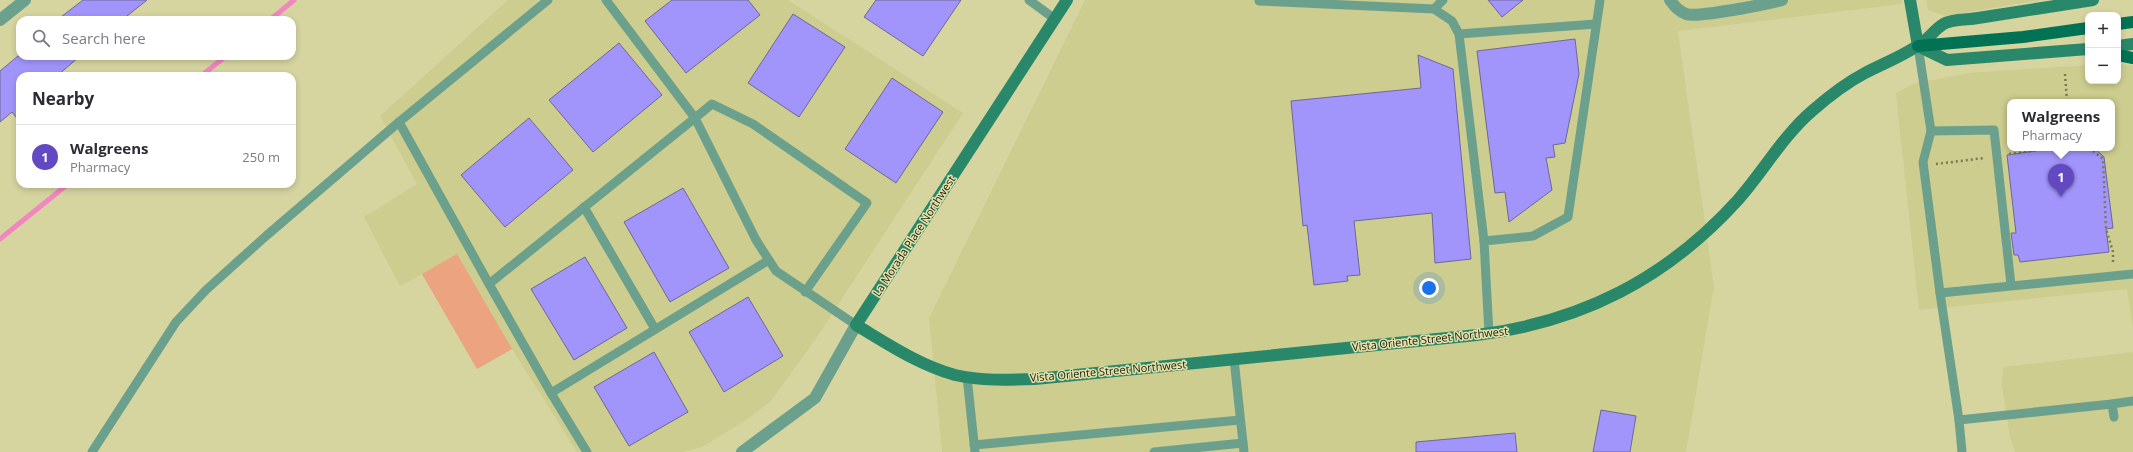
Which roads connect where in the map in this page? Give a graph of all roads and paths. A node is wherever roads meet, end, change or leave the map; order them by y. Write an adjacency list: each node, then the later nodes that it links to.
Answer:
1 (25, 0): 15 (street)
2 (548, 0): 30 (lane)
3 (606, 0): 29 (lane)
4 (1029, 0): 14 (lane)
5 (1067, 0): 14 (street, La Morada Place Northwest)
6 (1259, 0): 13 (lane)
7 (1443, 0): 13 (lane)
8 (1600, 0): 17 (lane)
9 (1670, 0): 10 (street)
10 (1782, 0)
11 (1910, 0): 22 (street)
12 (2093, 0): 22 (street, Vista Oriente Street Northwest)
13 (1434, 9): 20 (lane)
14 (1055, 19): 42 (street, La Morada Place Northwest)
15 (0, 20)
16 (2133, 22): 18 (main road)
17 (1596, 24): 20 (lane); 34 (lane)
18 (2121, 24)
19 (2085, 28): 22 (main road)
20 (1459, 34): 34 (lane)
21 (2133, 44): 23 (street)
22 (1918, 46): 24 (street); 31 (lane); 44 (street, Vista Oriente Street Northwest)
23 (2121, 46)
24 (2085, 49)
25 (2121, 56): 26 (main road)
26 (2133, 58)
27 (2066, 74): 28 (path)
28 (2067, 99)
29 (694, 118): 33 (lane); 35 (lane); 40 (lane)
30 (399, 122): 38 (lane); 56 (lane)
31 (1931, 131): 39 (lane); 41 (lane)
32 (2093, 151): 37 (path)
33 (584, 207): 38 (lane); 43 (lane)
34 (1484, 241): 44 (lane)
35 (769, 260): 40 (lane); 43 (lane)
36 (2133, 274): 37 (lane)
37 (2114, 276): 39 (lane)
38 (489, 284): 47 (lane)
39 (2011, 285): 41 (lane)
40 (805, 292): 42 (lane)
41 (1940, 293): 52 (lane)
42 (856, 325): 46 (street, Vista Oriente Street Northwest); 58 (street, La Morada Place Northwest)
43 (655, 330): 47 (lane)
44 (1489, 334): 45 (street, Vista Oriente Street Northwest)
45 (1234, 359): 46 (street, Vista Oriente Street Northwest); 51 (lane)
46 (967, 377): 53 (lane)
47 (551, 393): 57 (lane)
48 (2133, 401): 49 (lane)
49 (2112, 404): 50 (lane); 52 (lane)
50 (2114, 417)
51 (1240, 420): 53 (lane); 54 (lane)
52 (1959, 420): 60 (lane)
53 (974, 448)
54 (1243, 448): 55 (lane)
55 (1199, 450): 59 (lane)
56 (92, 452)
57 (587, 452)
58 (742, 452)
59 (1155, 452)
60 (1962, 452)

